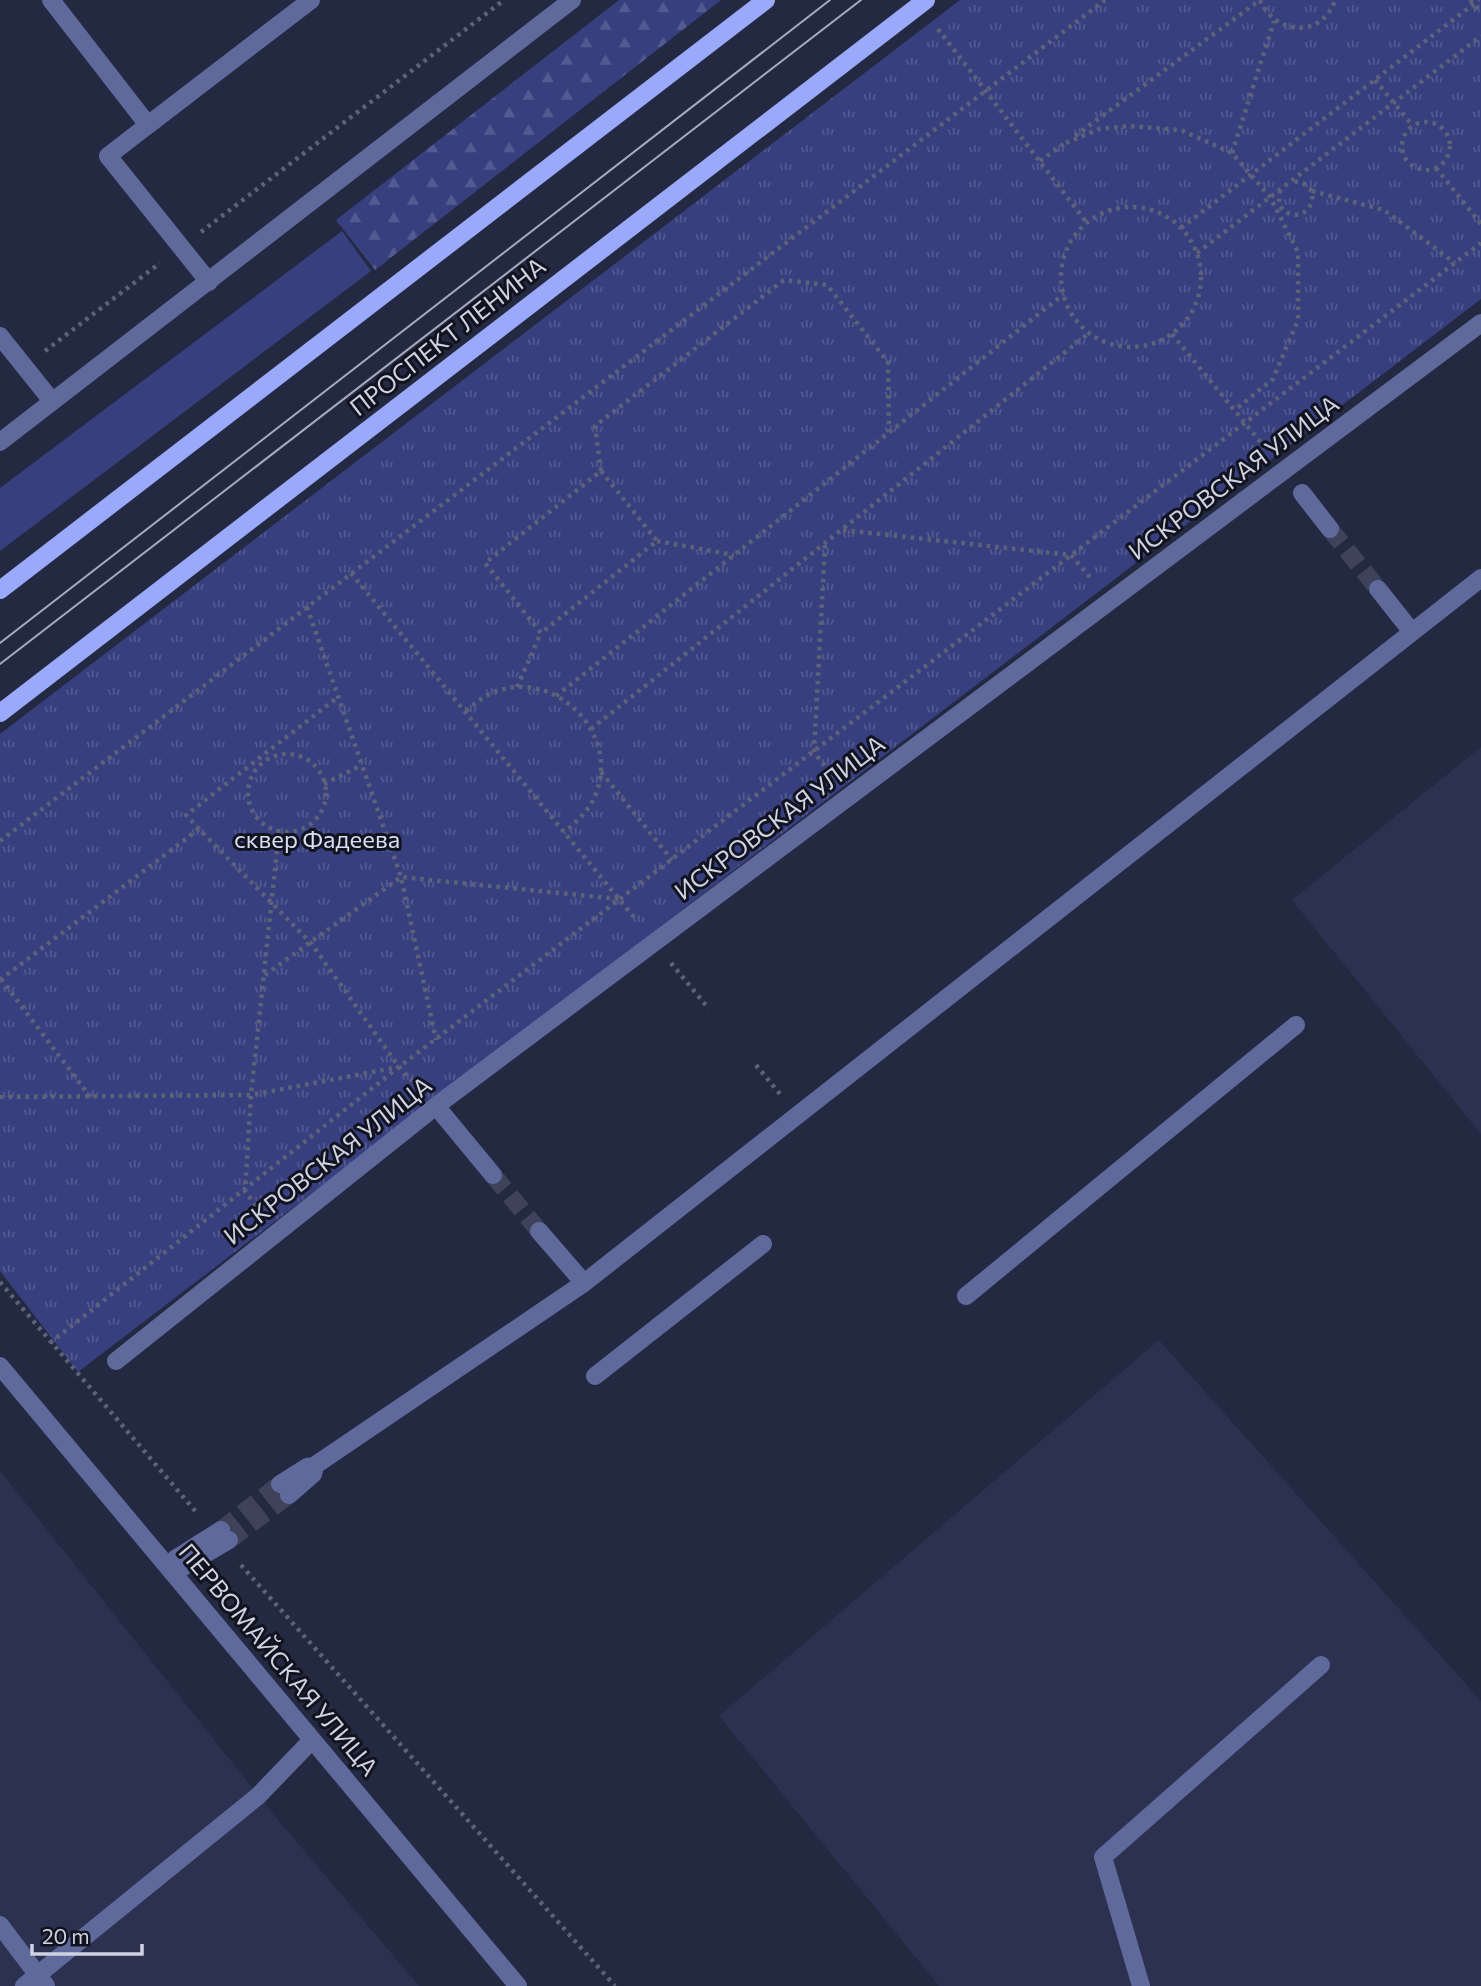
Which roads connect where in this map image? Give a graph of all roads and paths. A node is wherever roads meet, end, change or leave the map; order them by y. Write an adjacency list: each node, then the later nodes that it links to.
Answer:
1 (51, 0): 19 (street)
2 (311, 0): 19 (street)
3 (504, 0): 34 (path)
4 (572, 0): 37 (street)
5 (766, 0): 60 (main road)
6 (926, 0): 69 (main road, ПРОСПЕКТ ЛЕНИНА)
7 (1105, 0): 17 (path)
8 (1260, 0): 13 (path); 21 (path)
9 (1335, 0): 13 (path)
10 (1479, 0): 11 (path)
11 (1472, 2): 12 (path); 16 (path)
12 (1481, 13)
13 (1274, 21): 22 (path)
14 (938, 29): 17 (path)
15 (1481, 36): 18 (path)
16 (1375, 80): 18 (path); 25 (path)
17 (985, 91): 30 (path); 58 (path)
18 (1394, 103): 20 (path); 26 (path)
19 (148, 124): 34 (street)
20 (1413, 126): 24 (path); 24 (path)
21 (1066, 143): 22 (path); 23 (path)
22 (1233, 153): 25 (path)
23 (1040, 161)
24 (1436, 168): 31 (path)
25 (1252, 174): 29 (path); 32 (path)
26 (1292, 181): 27 (path); 28 (path)
27 (1280, 189): 28 (path); 29 (path)
28 (1312, 191): 36 (path)
29 (1270, 197): 35 (path); 45 (path)
30 (1087, 223): 32 (path); 38 (path)
31 (1481, 224)
32 (1181, 228): 35 (path)
33 (1481, 243): 36 (path)
34 (181, 247): 37 (street); 43 (path)
35 (1197, 253): 41 (path)
36 (1455, 263): 46 (path)
37 (209, 282): 44 (street)
38 (1064, 294): 40 (path); 47 (path)
39 (1481, 323): 50 (street, ИСКРОВСКАЯ УЛИЦА)
40 (1089, 333): 41 (path); 53 (path)
41 (1172, 334): 45 (path)
42 (0, 336): 43 (street)
43 (25, 367): 44 (street)
44 (52, 401): 48 (street)
45 (1235, 410): 46 (path)
46 (1246, 422): 50 (path); 57 (path)
47 (889, 432): 49 (path); 56 (path)
48 (0, 442)
49 (601, 471): 54 (path); 64 (path)
50 (1284, 471): 85 (street, ИСКРОВСКАЯ УЛИЦА)
51 (1302, 493): 52 (street)
52 (1330, 529)
53 (842, 530): 55 (path); 57 (path)
54 (657, 541): 56 (path); 64 (path)
55 (825, 544): 70 (path); 71 (path)
56 (734, 555): 66 (path)
57 (1071, 555): 71 (path)
58 (351, 573): 62 (path); 68 (path)
59 (1481, 578): 63 (street)
60 (0, 590)
61 (1378, 590): 63 (street)
62 (307, 607): 67 (path); 79 (path)
63 (1412, 632): 97 (street)
64 (541, 634): 65 (path)
65 (517, 687): 66 (path); 68 (path)
66 (556, 696): 70 (path)
67 (338, 697): 72 (path); 73 (path)
68 (466, 711): 78 (path)
69 (0, 713)
70 (591, 729): 74 (path)
71 (814, 752): 80 (path)
72 (261, 761): 75 (path); 76 (path); 77 (path)
73 (362, 765): 75 (path); 81 (path)
74 (601, 772): 78 (path); 80 (path)
75 (324, 784): 77 (path)
76 (199, 829): 83 (path); 87 (path)
77 (279, 831): 83 (path)
78 (564, 833): 82 (path)
79 (0, 841)
80 (672, 860): 82 (path)
81 (401, 877): 82 (path); 84 (path); 90 (path)
82 (620, 899): 85 (path); 90 (path)
83 (271, 902): 84 (path); 86 (path)
84 (311, 943): 86 (path); 92 (path)
85 (655, 943): 88 (path); 96 (street, ИСКРОВСКАЯ УЛИЦА)
86 (265, 975): 93 (path)
87 (1, 979): 95 (path)
88 (709, 1009)
89 (1296, 1025): 105 (street)
90 (436, 1040): 92 (path)
91 (756, 1065): 97 (path)
92 (399, 1067): 93 (path); 99 (path)
93 (251, 1095): 95 (path); 99 (path)
94 (0, 1097): 95 (path)
95 (92, 1098)
96 (436, 1106): 98 (street); 101 (street, ИСКРОВСКАЯ УЛИЦА)
97 (797, 1115): 104 (street)
98 (492, 1175)
99 (244, 1191): 101 (path); 106 (path)
100 (539, 1231): 104 (street)
101 (277, 1233): 107 (street, ИСКРОВСКАЯ УЛИЦА)
102 (763, 1244): 109 (street)
103 (0, 1282): 106 (path)
104 (583, 1283): 110 (street)
105 (966, 1296)
106 (50, 1343): 111 (path)
107 (116, 1361)
108 (0, 1366): 112 (street, ПЕРВОМАЙСКАЯ УЛИЦА)
109 (595, 1376)
110 (285, 1490)
111 (222, 1537): 112 (street); 118 (path)
112 (169, 1569): 114 (street, ПЕРВОМАЙСКАЯ УЛИЦА)
113 (1321, 1665): 119 (street)
114 (312, 1740): 116 (street); 117 (street, ПЕРВОМАЙСКАЯ УЛИЦА)
115 (0, 1925): 116 (street)
116 (36, 1982)
117 (518, 1986)
118 (615, 1986)
119 (1141, 1986)

